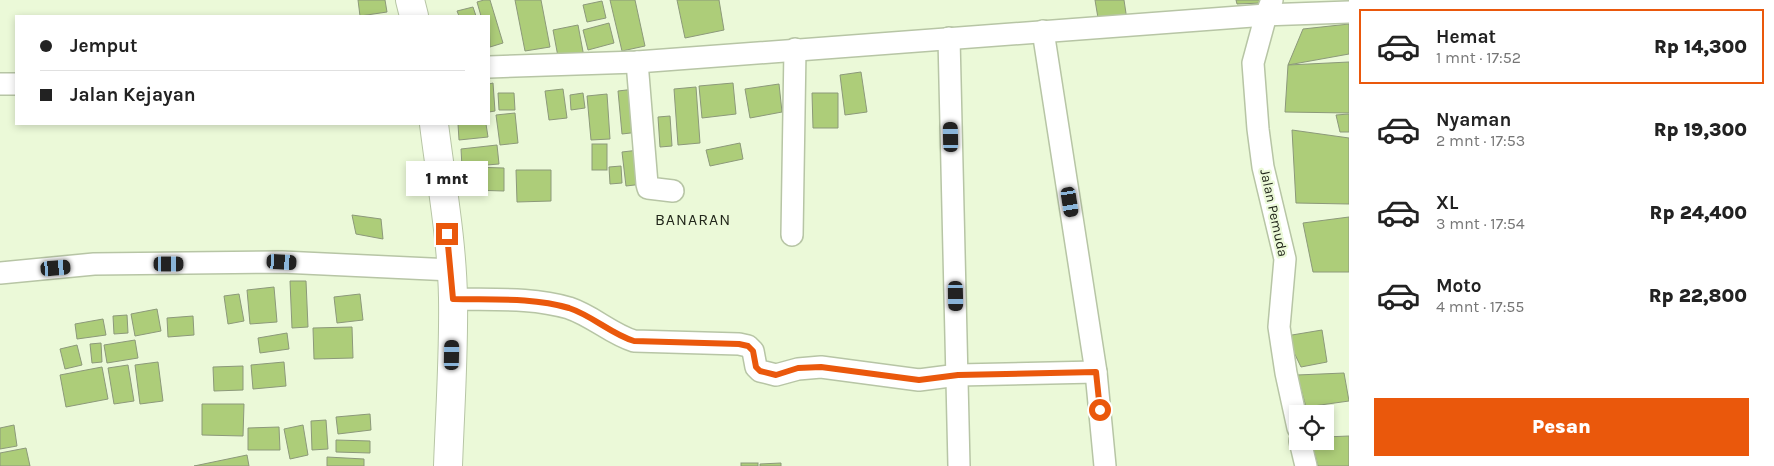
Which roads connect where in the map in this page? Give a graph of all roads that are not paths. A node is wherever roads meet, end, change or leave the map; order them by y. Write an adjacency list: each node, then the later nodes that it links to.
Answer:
1 (410, 0): 4 (main road)
2 (1269, 8): 3 (street); 5 (street); 20 (street, Jalan Pemuda)
3 (1349, 12)
4 (414, 15)
5 (1043, 31): 6 (street); 18 (street)
6 (949, 38): 7 (street); 19 (street)
7 (795, 49): 8 (street); 14 (street)
8 (637, 62): 9 (street); 13 (street)
9 (490, 67)
10 (0, 84): 11 (street)
11 (15, 84)
12 (434, 125): 15 (main road)
13 (673, 191)
14 (792, 235)
15 (452, 270): 16 (street); 17 (main road)
16 (0, 273)
17 (453, 299): 19 (street); 22 (main road)
18 (1096, 372): 19 (street); 24 (street)
19 (958, 375): 23 (street)
20 (1293, 405)
21 (1302, 450): 25 (street)
22 (448, 466)
23 (959, 466)
24 (1105, 466)
25 (1306, 466)

